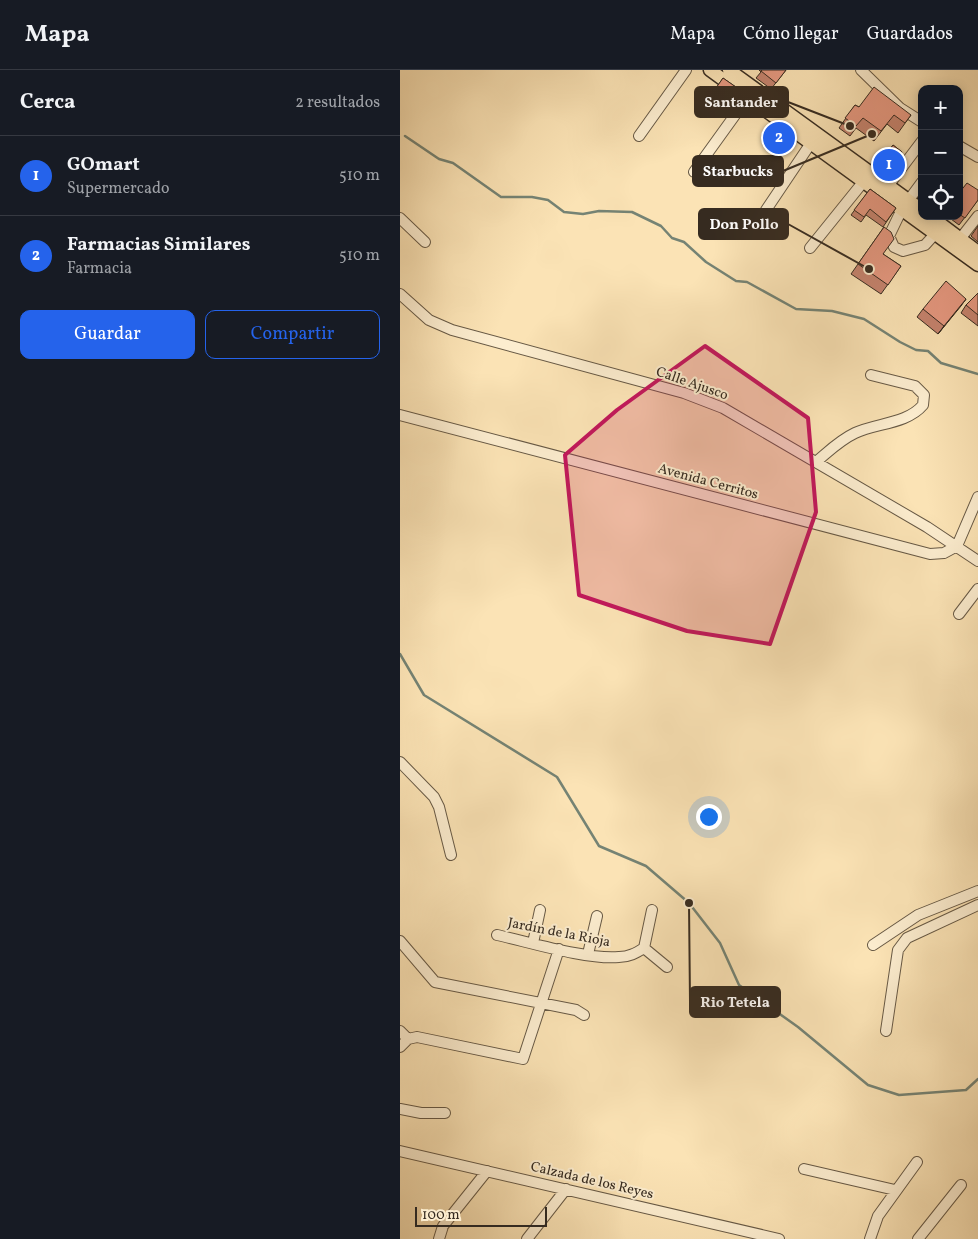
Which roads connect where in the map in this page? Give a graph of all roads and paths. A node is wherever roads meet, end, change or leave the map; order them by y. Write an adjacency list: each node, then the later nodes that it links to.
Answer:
1 (686, 70): 7 (street)
2 (710, 70): 5 (main road)
3 (728, 70): 14 (main road)
4 (861, 70): 6 (street)
5 (748, 97): 8 (main road); 12 (street)
6 (918, 119)
7 (639, 136)
8 (811, 142): 13 (main road); 18 (street)
9 (918, 146): 14 (street)
10 (963, 148): 11 (street)
11 (978, 157)
12 (694, 172)
13 (864, 181): 16 (main road); 25 (street)
14 (888, 186): 16 (main road)
15 (918, 187): 16 (street)
16 (905, 205): 17 (main road); 22 (main road); 22 (street)
17 (918, 209)
18 (766, 210)
19 (978, 216): 23 (street)
20 (400, 218): 24 (street)
21 (935, 220): 23 (main road)
22 (936, 234): 27 (main road)
23 (960, 239): 26 (main road)
24 (425, 242)
25 (810, 248)
26 (978, 252)
27 (978, 265)
28 (400, 294): 31 (street, Calle Ajusco)
29 (872, 376): 31 (street)
30 (400, 415): 33 (street, Avenida Cerritos)
31 (817, 461): 33 (street, Calle Ajusco)
32 (978, 497): 33 (street)
33 (956, 546): 34 (street, Calle Ajusco)
34 (978, 561)
35 (978, 590): 36 (street)
36 (958, 614)
37 (400, 762): 38 (street)
38 (451, 854)
39 (978, 891): 47 (street)
40 (978, 905): 55 (street)
41 (540, 910): 46 (street)
42 (652, 910): 48 (street)
43 (596, 916): 50 (street)
44 (497, 935): 46 (street, Jardín de la Rioja)
45 (400, 941): 52 (street)
46 (533, 943): 49 (street, Jardín de la Rioja)
47 (873, 945)
48 (644, 948): 50 (street, Jardín de la Rioja); 51 (street)
49 (559, 949): 50 (street, Jardín de la Rioja); 52 (street)
50 (588, 954)
51 (667, 967)
52 (540, 1002): 53 (street); 56 (street)
53 (584, 1015)
54 (400, 1031): 56 (street)
55 (886, 1031)
56 (408, 1039): 57 (street)
57 (400, 1047)
58 (400, 1109): 59 (street)
59 (445, 1113)
60 (400, 1151): 63 (street, Calzada de los Reyes)
61 (917, 1162): 66 (street)
62 (804, 1169): 66 (street)
63 (487, 1171): 65 (street, Calzada de los Reyes); 68 (street)
64 (961, 1185): 72 (street)
65 (566, 1189): 67 (street, Calzada de los Reyes); 69 (street)
66 (895, 1190): 71 (street)
67 (763, 1237): 70 (street, Calzada de los Reyes)
68 (439, 1239)
69 (527, 1239)
70 (779, 1239)
71 (870, 1239)
72 (918, 1239)

